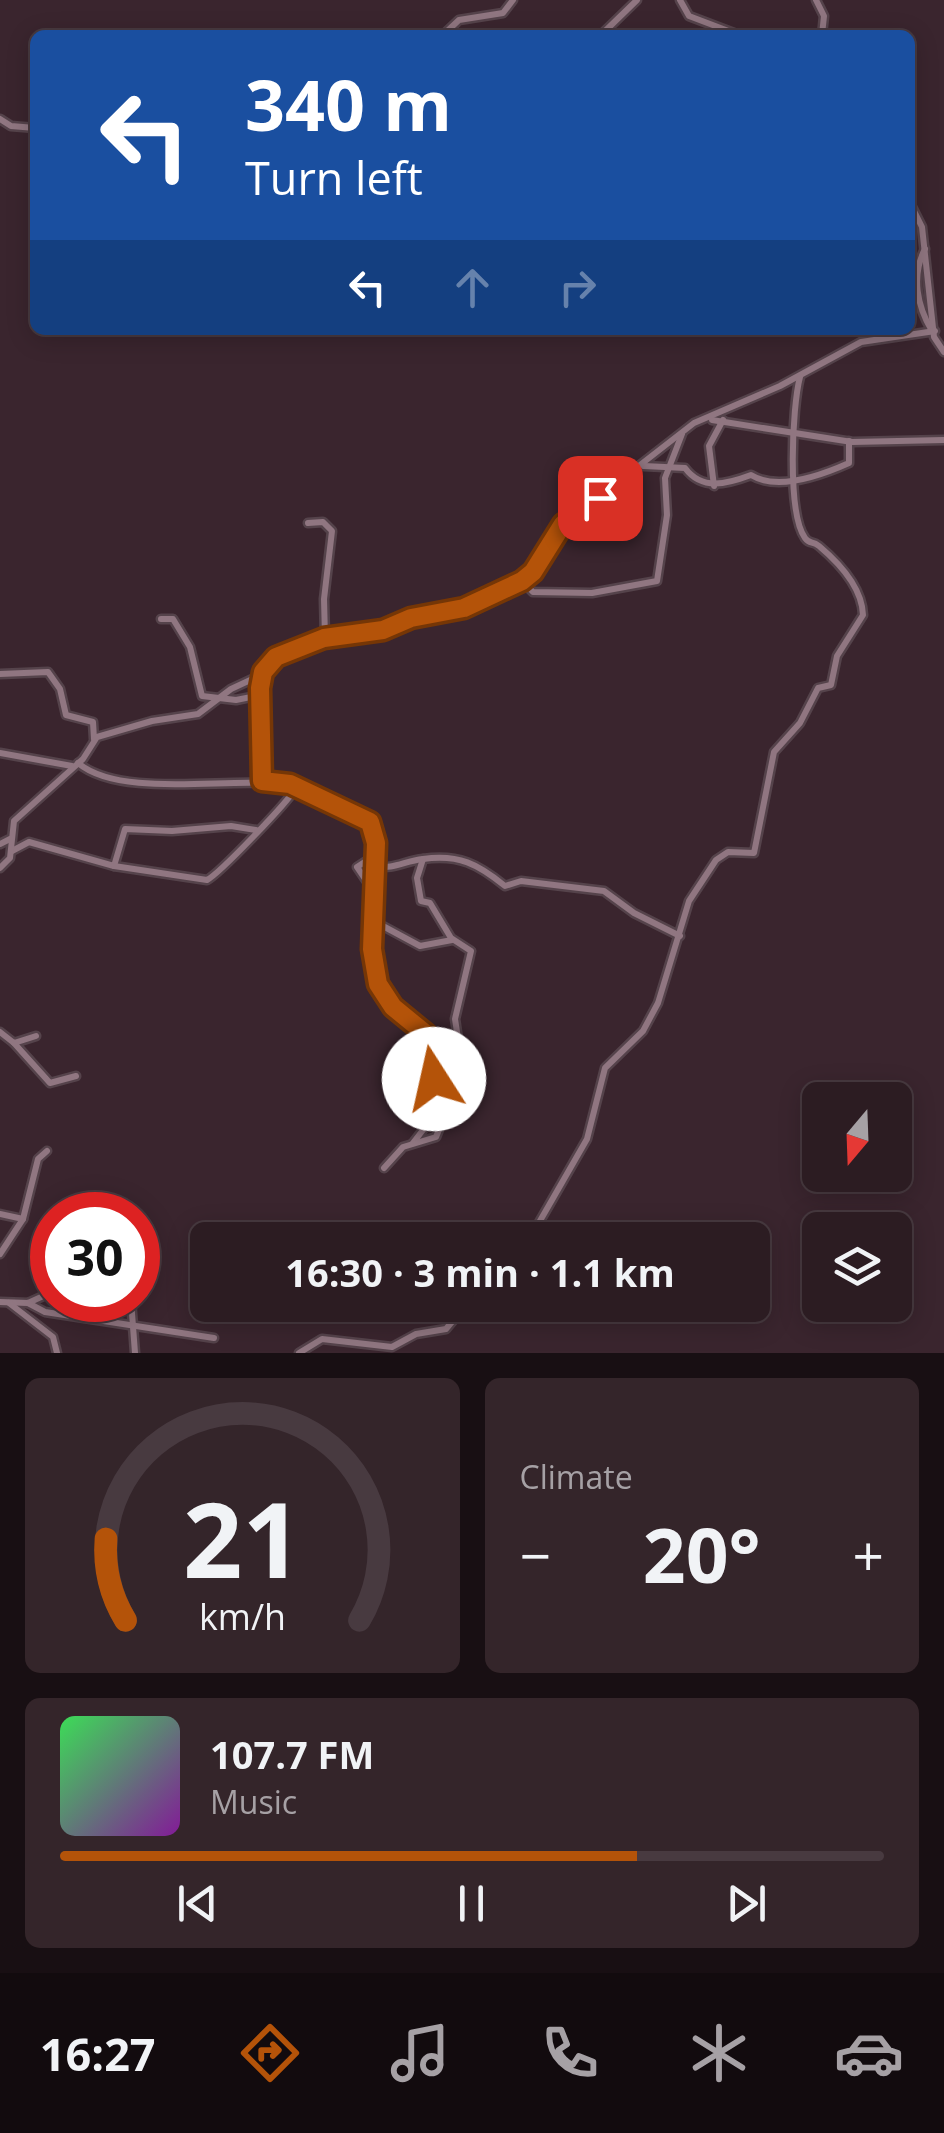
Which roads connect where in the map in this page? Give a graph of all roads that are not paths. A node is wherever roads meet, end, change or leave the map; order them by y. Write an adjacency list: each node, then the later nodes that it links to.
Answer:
1 (513, 0): 5 (street)
2 (637, 0): 6 (street)
3 (680, 0): 7 (street)
4 (816, 0): 8 (street)
5 (449, 30)
6 (607, 30)
7 (726, 30)
8 (823, 30)
9 (0, 119): 10 (street)
10 (30, 128)
11 (915, 212): 12 (street)
12 (934, 333): 13 (street); 14 (street)
13 (944, 352)
14 (800, 376): 15 (street); 17 (street)
15 (721, 418): 16 (street); 17 (street); 23 (street)
16 (683, 433): 20 (street); 21 (street)
17 (792, 434): 19 (street); 22 (street)
18 (944, 440): 19 (street)
19 (849, 442): 22 (street)
20 (644, 466): 21 (street); 25 (street)
21 (668, 466): 23 (street); 25 (street)
22 (796, 479): 23 (street); 48 (street)
23 (714, 486)
24 (308, 523): 27 (street)
25 (522, 581): 27 (street)
26 (161, 619): 31 (street)
27 (324, 638): 28 (street)
28 (263, 672): 30 (street); 31 (street)
29 (0, 674): 32 (street)
30 (261, 695): 31 (street); 35 (street)
31 (216, 700): 32 (street)
32 (94, 740): 34 (street)
33 (0, 753): 34 (street)
34 (76, 765): 35 (street); 38 (street)
35 (264, 783): 36 (street)
36 (294, 789): 37 (street); 41 (street)
37 (256, 830): 43 (street); 43 (street)
38 (10, 840): 39 (street); 40 (street)
39 (0, 844)
40 (11, 852): 43 (street); 45 (street)
41 (374, 856): 44 (street); 46 (street)
42 (423, 859): 44 (street); 48 (street); 49 (street)
43 (114, 866)
44 (374, 866): 46 (street)
45 (0, 868)
46 (374, 891): 47 (street)
47 (378, 927): 49 (street); 54 (street)
48 (680, 936): 59 (street)
49 (453, 940): 54 (street)
50 (0, 1032): 52 (street)
51 (36, 1036): 52 (street)
52 (14, 1043): 53 (street)
53 (76, 1076)
54 (412, 1144): 56 (street)
55 (46, 1151): 58 (street)
56 (384, 1168)
57 (0, 1214): 58 (street)
58 (23, 1219): 60 (street)
59 (539, 1222)
60 (0, 1254)
61 (28, 1302): 62 (street); 65 (street)
62 (4, 1303): 67 (street)
63 (132, 1322): 65 (street)
64 (450, 1322): 69 (street)
65 (132, 1325): 66 (street); 68 (street)
66 (214, 1338)
67 (56, 1353)
68 (134, 1353)
69 (299, 1353)

